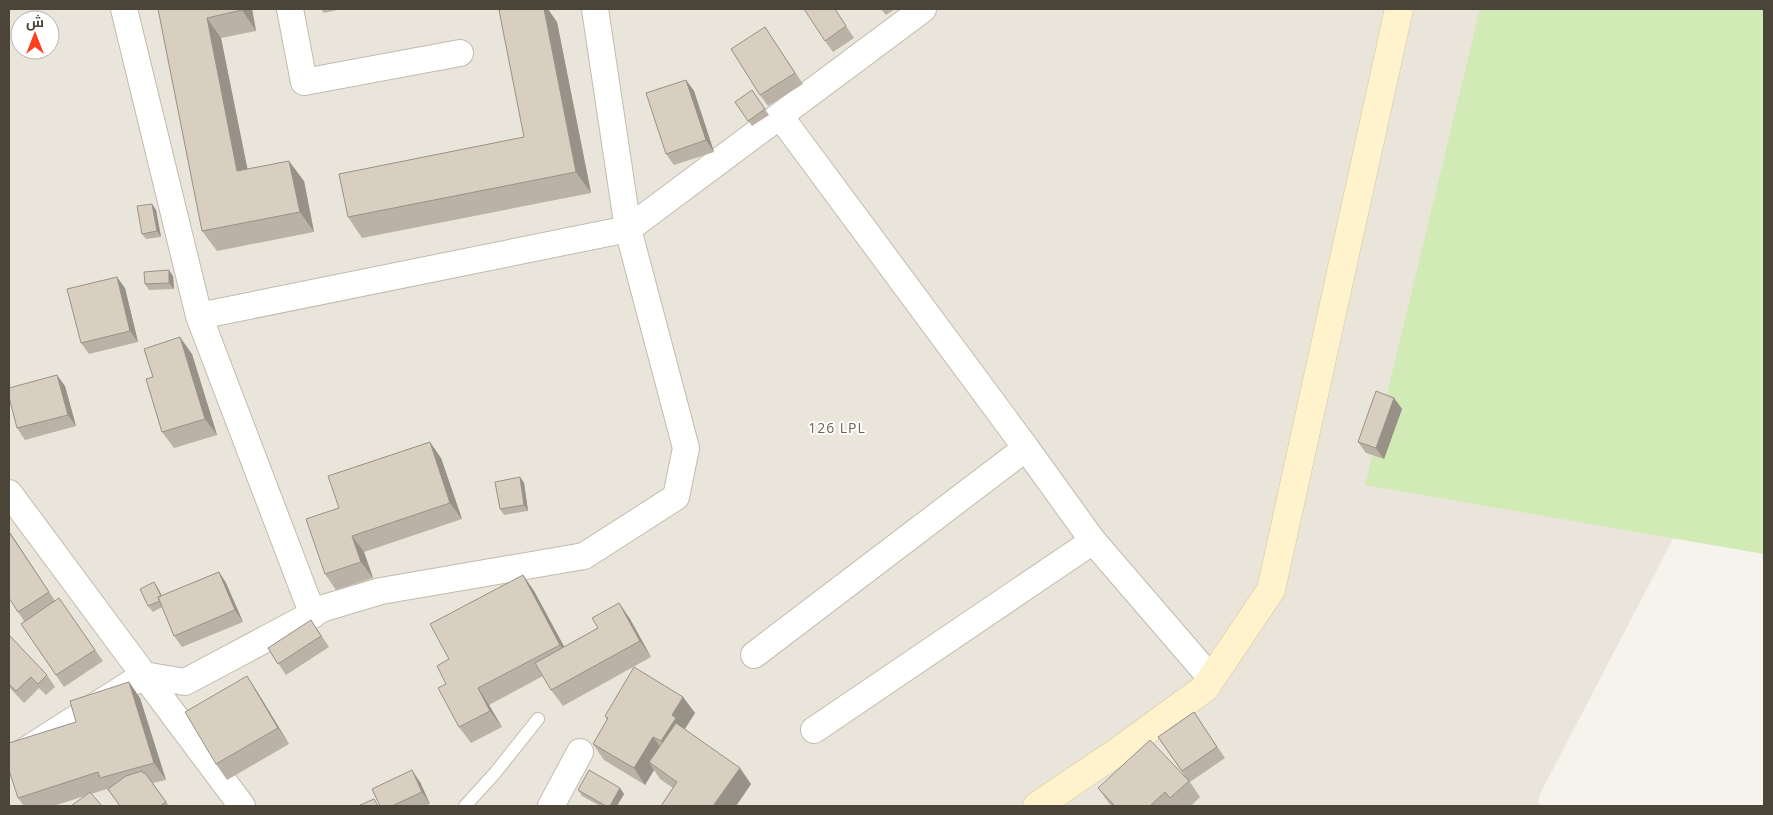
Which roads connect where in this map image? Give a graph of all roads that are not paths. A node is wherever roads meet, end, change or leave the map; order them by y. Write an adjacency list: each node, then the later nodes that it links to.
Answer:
1 (124, 9): 9 (street)
2 (290, 9): 6 (street)
3 (595, 9): 8 (street)
4 (923, 9): 7 (street)
5 (1399, 9): 16 (street)
6 (460, 53)
7 (780, 116): 8 (street); 10 (street)
8 (628, 229): 9 (street); 13 (street)
9 (199, 316): 13 (street)
10 (1026, 448): 12 (street); 14 (street)
11 (9, 493): 15 (street)
12 (1093, 541): 16 (street); 18 (street)
13 (312, 615): 15 (street)
14 (754, 655)
15 (144, 675): 20 (street); 21 (street)
16 (1211, 678): 24 (street)
17 (538, 719): 22 (lane)
18 (814, 730)
19 (580, 752): 23 (street)
20 (9, 761)
21 (242, 806)
22 (465, 806)
23 (551, 806)
24 (1037, 806)

